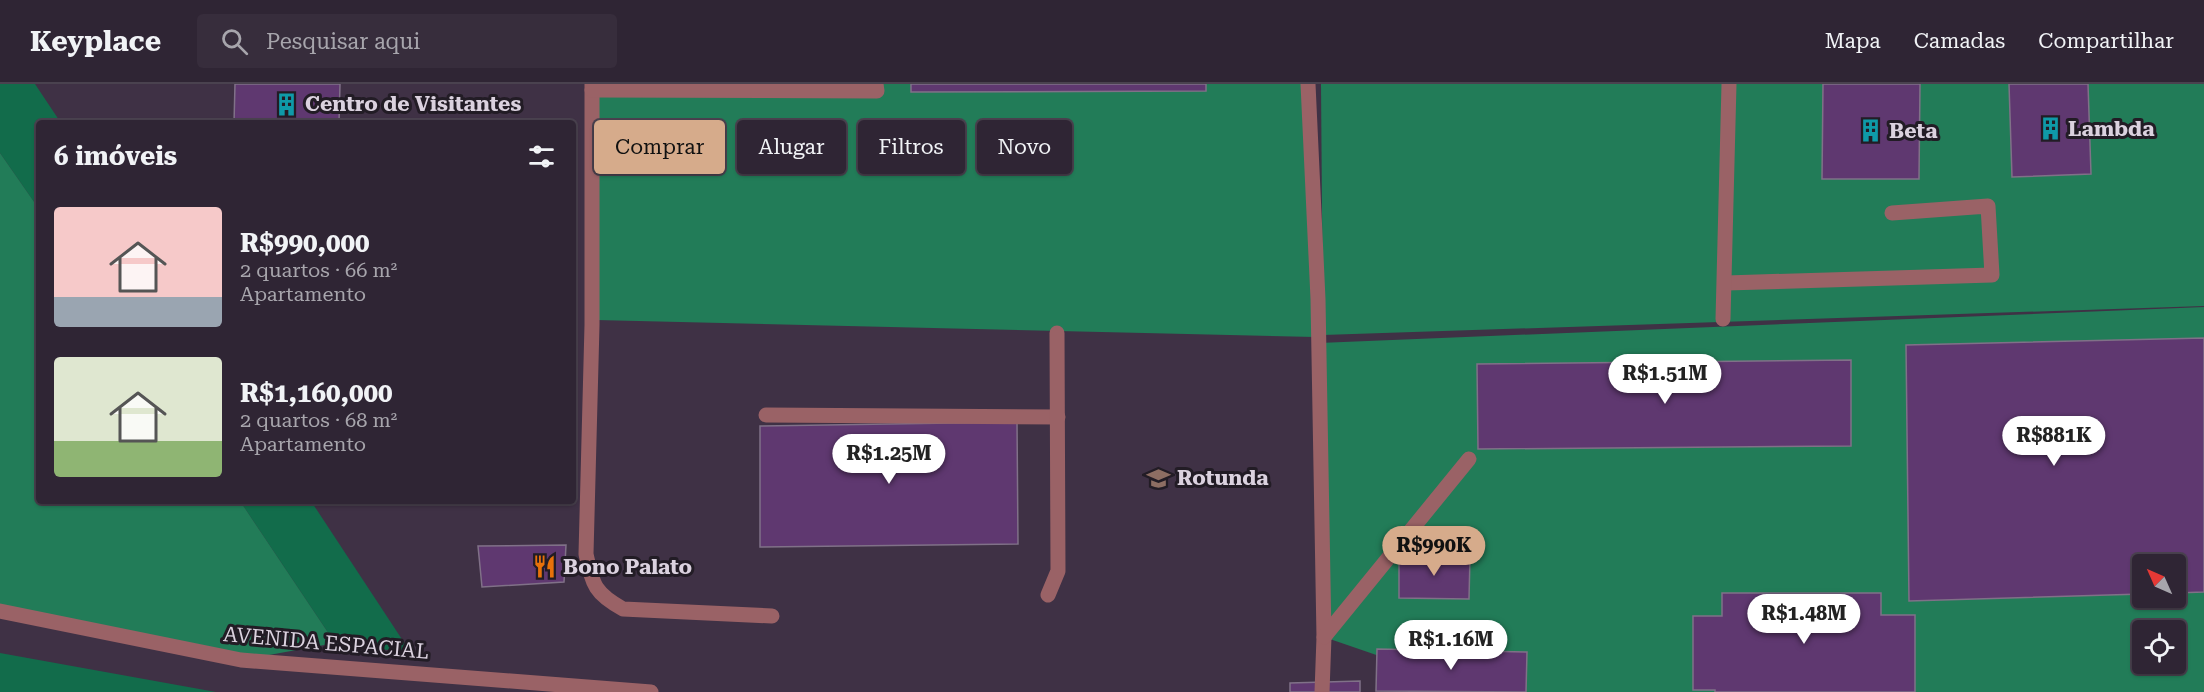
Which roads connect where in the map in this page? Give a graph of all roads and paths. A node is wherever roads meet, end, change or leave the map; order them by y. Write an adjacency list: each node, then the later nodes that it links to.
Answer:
1 (876, 84): 4 (lane)
2 (1308, 84): 15 (lane)
3 (1729, 84): 6 (lane)
4 (592, 87): 14 (lane)
5 (1892, 213): 6 (lane)
6 (1726, 283): 7 (lane)
7 (1724, 319)
8 (1057, 333): 10 (lane)
9 (766, 415): 10 (lane)
10 (1058, 417): 12 (lane)
11 (1469, 459): 15 (lane)
12 (1048, 595)
13 (0, 611): 16 (lane, AVENIDA ESPACIAL)
14 (772, 616)
15 (1324, 637): 17 (lane)
16 (651, 692)
17 (1322, 692)

